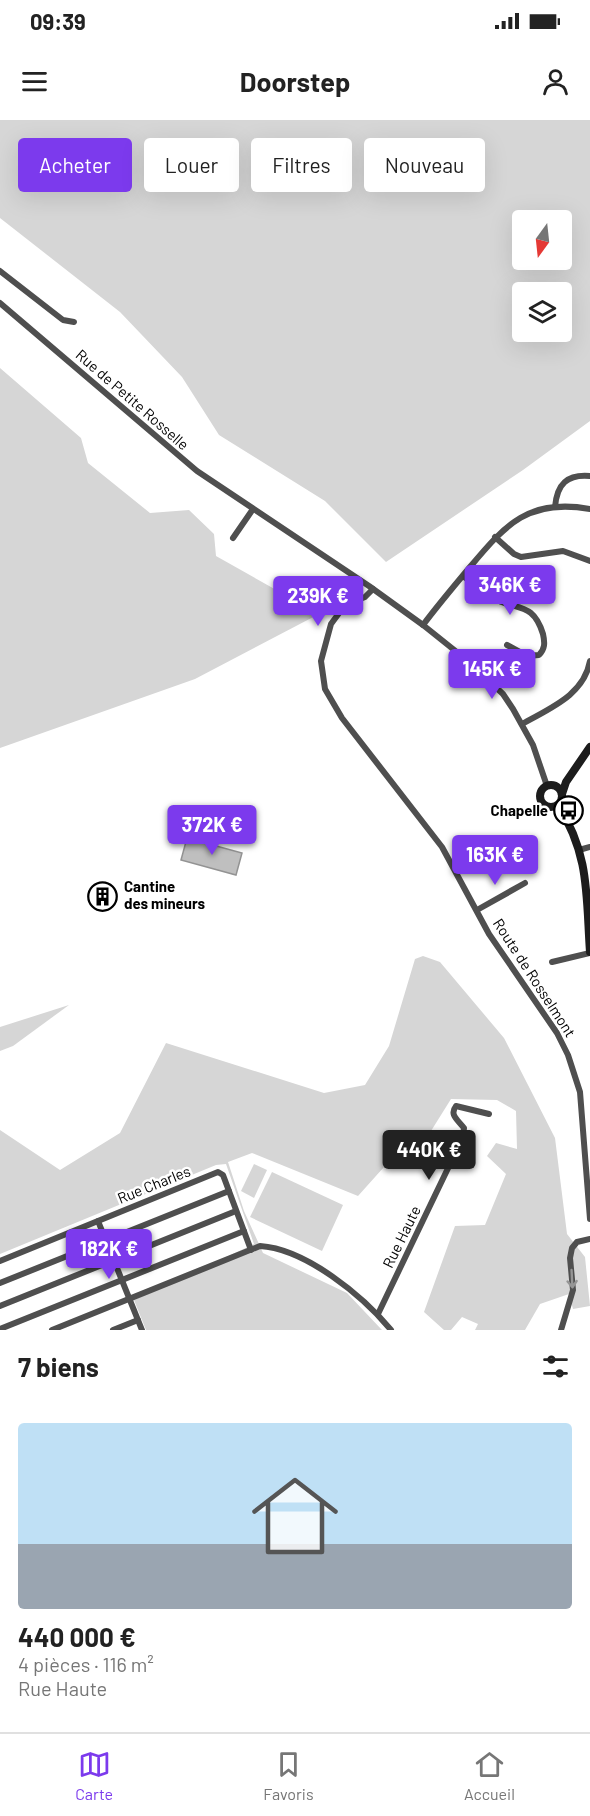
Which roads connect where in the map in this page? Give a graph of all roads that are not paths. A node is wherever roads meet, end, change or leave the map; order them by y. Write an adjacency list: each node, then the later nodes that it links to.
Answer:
1 (0, 271): 3 (street)
2 (0, 303): 6 (street, Rue de Petite Rosselle)
3 (74, 322)
4 (590, 476): 5 (street)
5 (555, 507): 7 (street); 8 (street)
6 (253, 509): 9 (street); 12 (street, Rue de Petite Rosselle)
7 (590, 509)
8 (495, 537): 10 (street); 11 (street)
9 (232, 538)
10 (590, 561)
11 (463, 576): 13 (street); 14 (street)
12 (373, 589): 13 (street, Rue de Petite Rosselle); 25 (street, Route de Rosselmont)
13 (423, 625): 16 (street, Rue de Petite Rosselle)
14 (507, 645)
15 (590, 661): 16 (street)
16 (522, 724): 19 (street, Rue de Petite Rosselle)
17 (590, 747): 18 (main road)
18 (566, 782): 19 (main road); 20 (main road)
19 (552, 786): 20 (main road); 21 (main road)
20 (562, 794): 21 (main road)
21 (558, 805): 23 (main road)
22 (590, 847): 23 (street)
23 (579, 849): 26 (main road)
24 (525, 883): 25 (street)
25 (477, 910): 32 (street, Route de Rosselmont)
26 (589, 910): 27 (main road)
27 (590, 952): 28 (street)
28 (552, 962)
29 (489, 1114): 44 (street, Rue Haute)
30 (229, 1191): 31 (street); 33 (street, Rue Charles); 36 (street)
31 (236, 1211): 34 (street); 38 (street)
32 (590, 1219)
33 (98, 1221): 36 (street); 39 (street, Rue Charles)
34 (244, 1231): 37 (street); 40 (street)
35 (590, 1239): 51 (street, one-way to 51)
36 (106, 1240): 38 (street); 41 (street)
37 (251, 1250): 42 (street); 44 (street)
38 (114, 1260): 40 (street); 43 (street)
39 (0, 1261)
40 (122, 1280): 42 (street); 46 (street)
41 (0, 1283)
42 (130, 1299): 45 (street); 47 (street)
43 (0, 1306)
44 (378, 1314): 50 (street)
45 (138, 1320): 48 (street); 49 (street)
46 (0, 1329)
47 (52, 1330)
48 (112, 1330)
49 (142, 1330)
50 (391, 1330)
51 (561, 1330)

